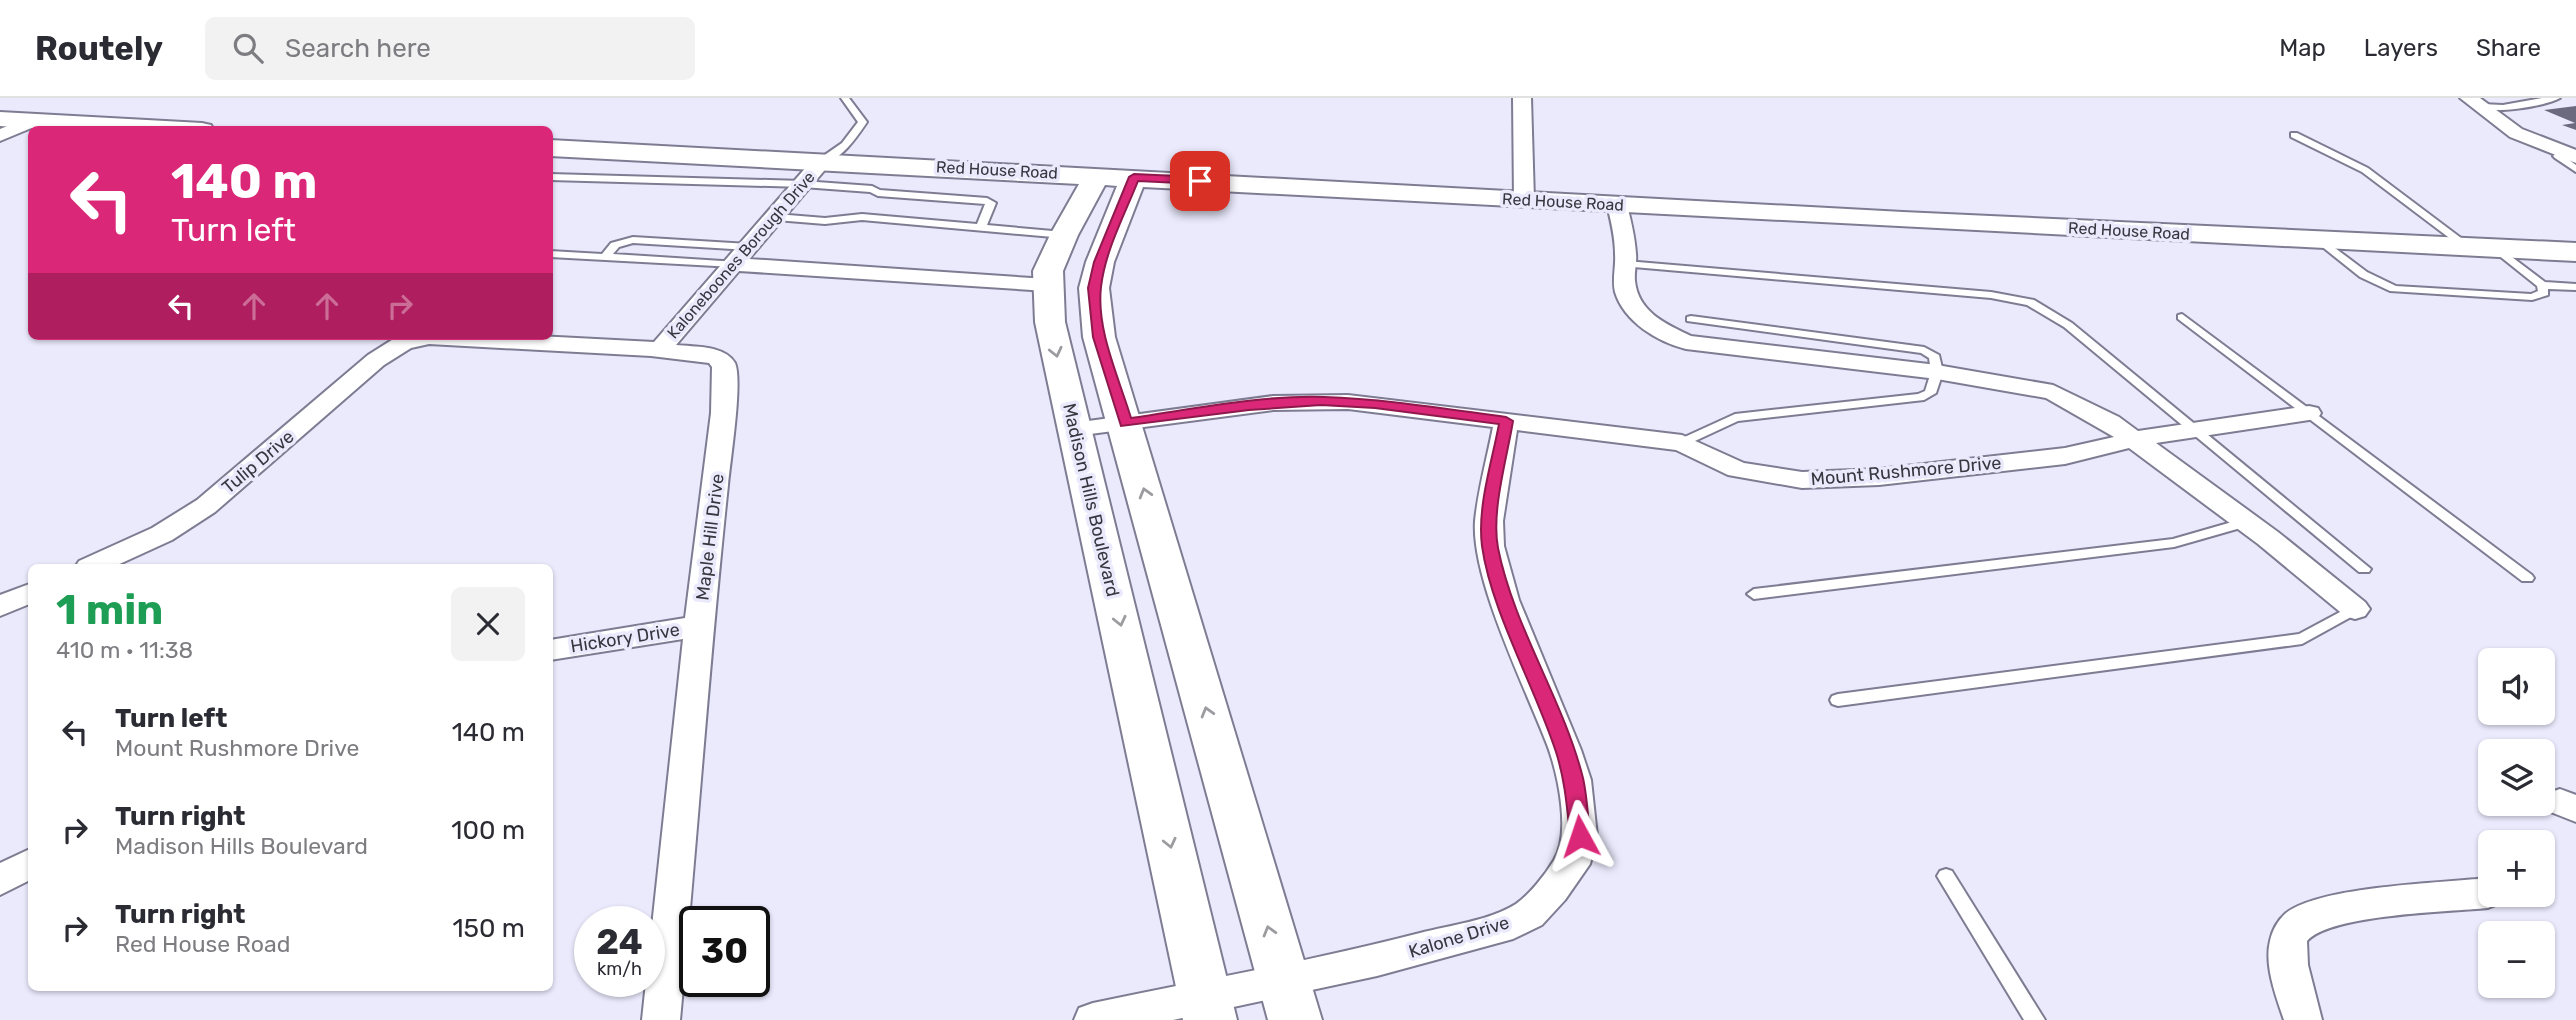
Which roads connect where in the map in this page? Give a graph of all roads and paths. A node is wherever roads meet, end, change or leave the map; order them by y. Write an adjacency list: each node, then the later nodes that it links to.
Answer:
1 (845, 98): 13 (lane)
2 (1522, 98): 18 (street)
3 (2556, 98): 4 (lane)
4 (2530, 100): 5 (lane)
5 (2475, 103): 12 (street)
6 (0, 119): 7 (main road)
7 (34, 120): 8 (main road); 10 (street)
8 (135, 126)
9 (2294, 135): 26 (lane)
10 (0, 136)
11 (553, 148): 13 (main road, Red House Road)
12 (2569, 155): 14 (lane)
13 (822, 161): 16 (main road, Red House Road); 17 (street, Kaloneboones Borough Drive)
14 (2576, 169)
15 (553, 177): 17 (lane)
16 (1116, 177): 18 (main road, Red House Road); 23 (main road); 45 (main road, Madison Hills Boulevard)
17 (803, 184): 19 (lane); 21 (street, Kaloneboones Borough Drive)
18 (1524, 200): 20 (main road, Red House Road)
19 (871, 205): 21 (lane); 22 (lane); 22 (lane)
20 (1617, 205): 24 (main road, Red House Road); 32 (street)
21 (776, 217): 25 (street, Kaloneboones Borough Drive)
22 (981, 227): 23 (lane)
23 (1063, 235): 33 (main road)
24 (2319, 239): 26 (main road, Red House Road); 34 (lane)
25 (749, 247): 30 (lane); 31 (street, Kaloneboones Borough Drive)
26 (2468, 247): 27 (main road, Red House Road)
27 (2496, 248): 28 (main road, Red House Road); 34 (lane)
28 (2576, 252)
29 (553, 254): 30 (lane)
30 (605, 257): 31 (lane)
31 (734, 264): 33 (street); 41 (street, Kaloneboones Borough Drive)
32 (1626, 264): 40 (street); 46 (lane)
33 (1047, 285): 45 (main road, Madison Hills Boulevard, one-way to 45)
34 (2542, 285): 35 (lane)
35 (2576, 287)
36 (2182, 317): 43 (lane)
37 (1690, 319): 40 (lane)
38 (413, 340): 50 (street, Tulip Drive)
39 (516, 340): 41 (street, Maple Hill Drive)
40 (1751, 340): 42 (street)
41 (660, 349): 57 (street, Maple Hill Drive)
42 (1937, 372): 47 (street); 48 (lane)
43 (2309, 412): 46 (street, Mount Rushmore Drive); 52 (lane)
44 (1506, 421): 45 (street, Mount Rushmore Drive); 48 (street, Mount Rushmore Drive); 64 (street, Kalone Drive)
45 (1099, 426): 64 (main road, Madison Hills Boulevard, one-way to 45); 65 (main road, Madison Hills Boulevard, one-way to 65)
46 (2196, 430): 47 (street, Mount Rushmore Drive); 51 (lane)
47 (2135, 439): 48 (street, Mount Rushmore Drive); 49 (street)
48 (1682, 443)
49 (2246, 522): 54 (lane); 56 (street)
50 (95, 564)
51 (2364, 569)
52 (2527, 578)
53 (28, 594): 55 (street)
54 (1754, 594)
55 (0, 606)
56 (2355, 609): 59 (lane)
57 (700, 626): 58 (street, Hickory Drive); 66 (street, Maple Hill Drive)
58 (553, 650)
59 (1838, 700)
60 (28, 864): 62 (street)
61 (1946, 876): 69 (lane)
62 (0, 880)
63 (2478, 894): 70 (street)
64 (1282, 979): 65 (street); 68 (main road, Madison Hills Boulevard)
65 (1207, 1008): 67 (street)
66 (661, 1020)
67 (1093, 1020)
68 (1295, 1020)
69 (2035, 1020)
70 (2303, 1020)

